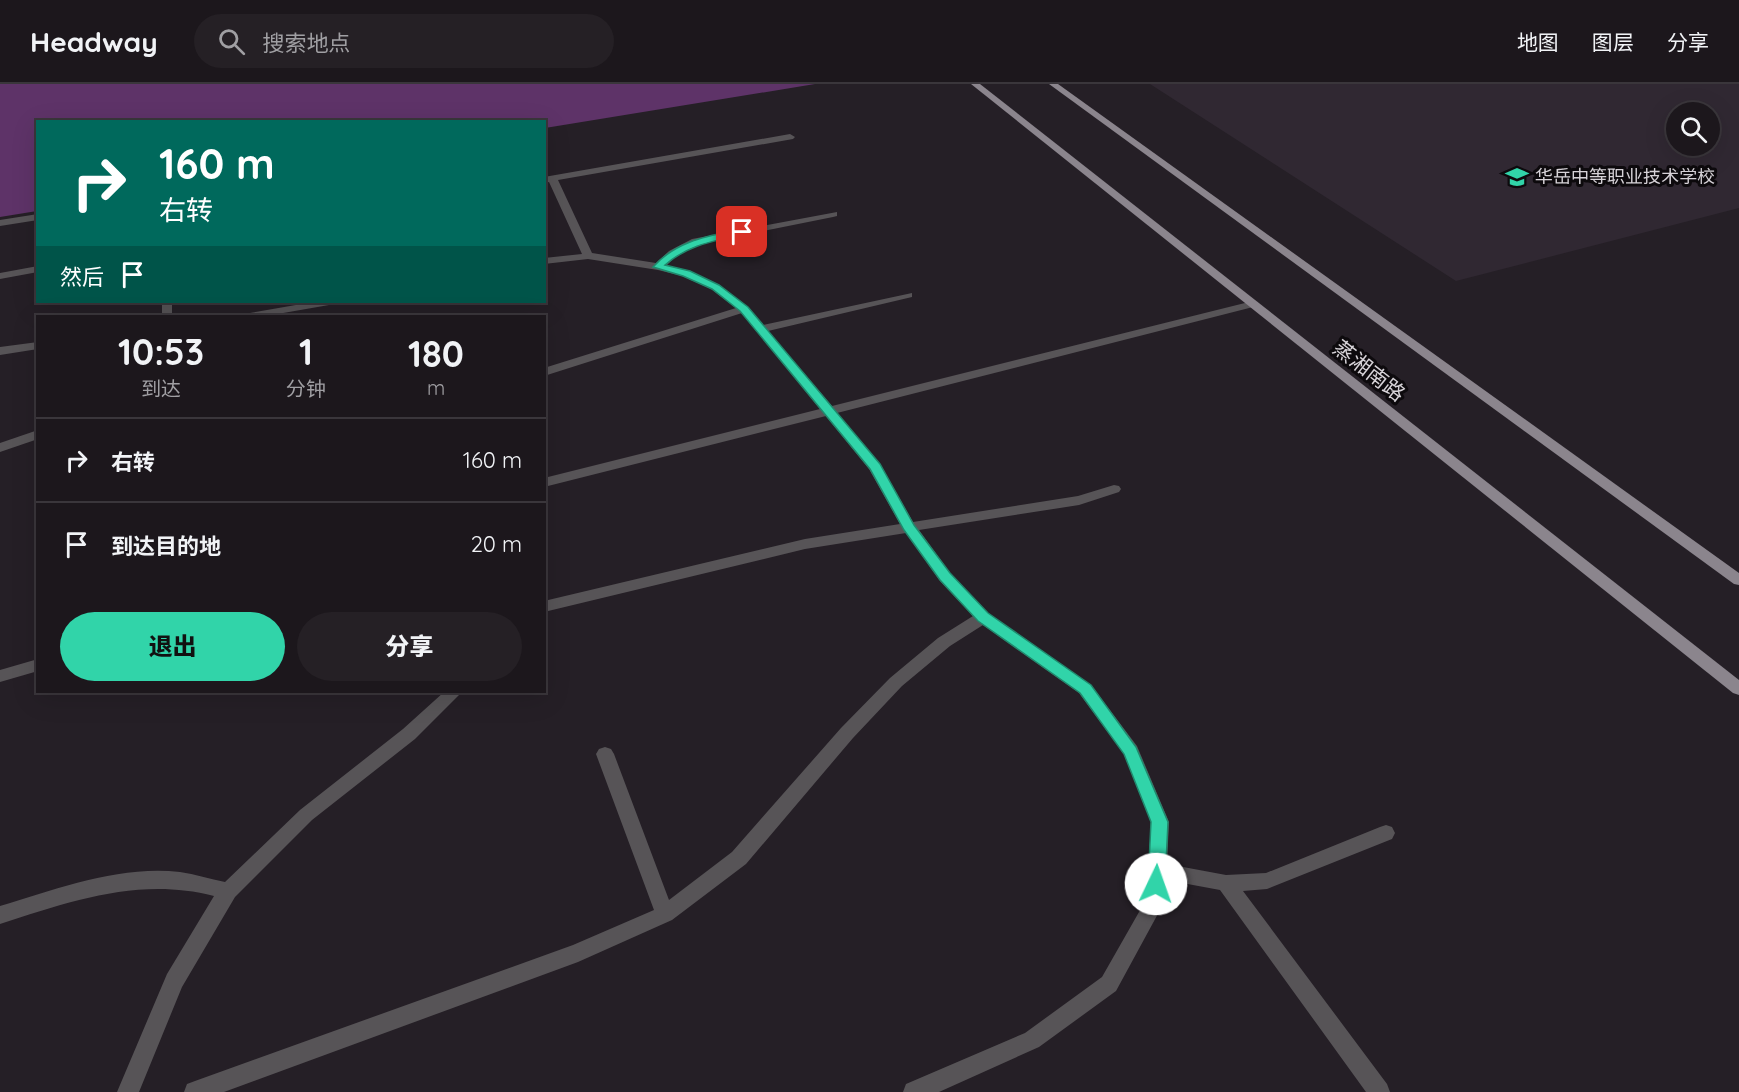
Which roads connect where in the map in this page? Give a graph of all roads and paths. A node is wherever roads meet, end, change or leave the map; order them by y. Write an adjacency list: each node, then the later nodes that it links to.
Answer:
1 (975, 84): 15 (main road, 蒸湘南路)
2 (1053, 84): 28 (main road)
3 (790, 137): 4 (street)
4 (549, 179): 8 (street)
5 (833, 214): 10 (street)
6 (36, 217): 7 (street)
7 (0, 223)
8 (588, 255): 9 (street); 10 (street)
9 (546, 261)
10 (658, 267): 16 (street)
11 (36, 269): 12 (street)
12 (0, 276)
13 (908, 295): 18 (street)
14 (323, 303): 17 (street)
15 (1253, 304): 22 (street); 33 (main road, 蒸湘南路)
16 (744, 309): 18 (street); 21 (street)
17 (256, 315)
18 (761, 329): 22 (street)
19 (36, 345): 20 (street)
20 (0, 351)
21 (546, 371)
22 (829, 411): 25 (street); 27 (street)
23 (36, 435): 24 (street)
24 (0, 448)
25 (546, 482)
26 (1114, 489): 27 (street)
27 (909, 527): 29 (street); 30 (street)
28 (1739, 580)
29 (546, 607)
30 (983, 617): 37 (street); 40 (street)
31 (36, 666): 32 (street)
32 (0, 676)
33 (1739, 689)
34 (453, 693): 39 (street)
35 (605, 754): 40 (street)
36 (1386, 833): 38 (street)
37 (1157, 870): 38 (street); 44 (street)
38 (1226, 883): 45 (street)
39 (228, 891): 41 (street); 42 (street)
40 (665, 914): 43 (street)
41 (0, 915)
42 (128, 1092)
43 (195, 1092)
44 (914, 1092)
45 (1379, 1092)

